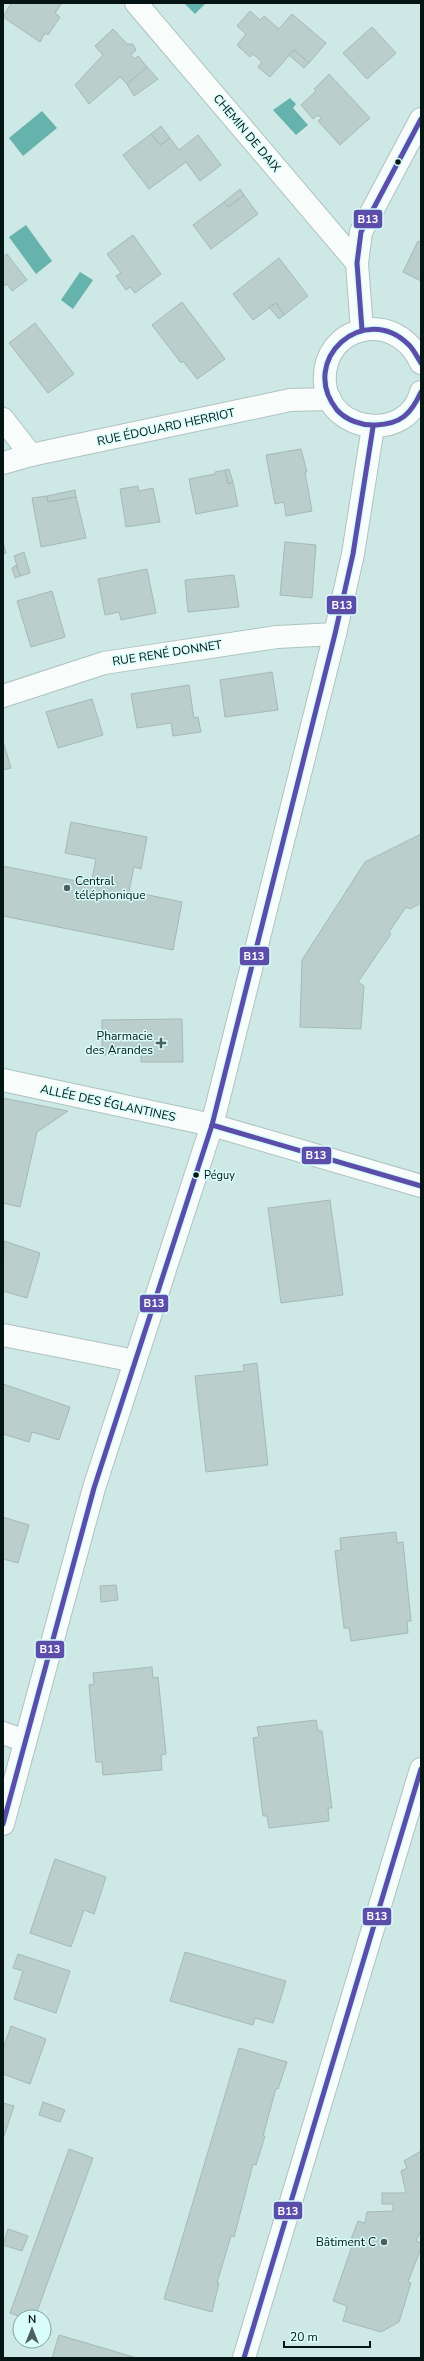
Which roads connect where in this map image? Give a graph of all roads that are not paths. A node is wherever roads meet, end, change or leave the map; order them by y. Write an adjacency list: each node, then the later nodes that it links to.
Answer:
1 (136, 3): 3 (street, CHEMIN DE DAIX)
2 (421, 119): 3 (street)
3 (357, 263): 4 (street)
4 (362, 330): 5 (street); 7 (street)
5 (419, 355)
6 (421, 394): 9 (street)
7 (330, 399): 9 (street); 10 (street, RUE ÉDOUARD HERRIOT)
8 (3, 419): 10 (street)
9 (373, 427): 12 (street)
10 (31, 456): 11 (street, RUE ÉDOUARD HERRIOT)
11 (3, 463)
12 (335, 634): 13 (street, RUE RENÉ DONNET); 15 (street)
13 (3, 696)
14 (3, 1080): 15 (street, ALLÉE DES ÉGLANTINES)
15 (212, 1126): 16 (street, ALLÉE DES ÉGLANTINES); 18 (street)
16 (421, 1186)
17 (3, 1335): 18 (street)
18 (136, 1361): 20 (street)
19 (3, 1733): 20 (street)
20 (25, 1741): 22 (street)
21 (421, 1769): 23 (street)
22 (3, 1824)
23 (244, 2358)

